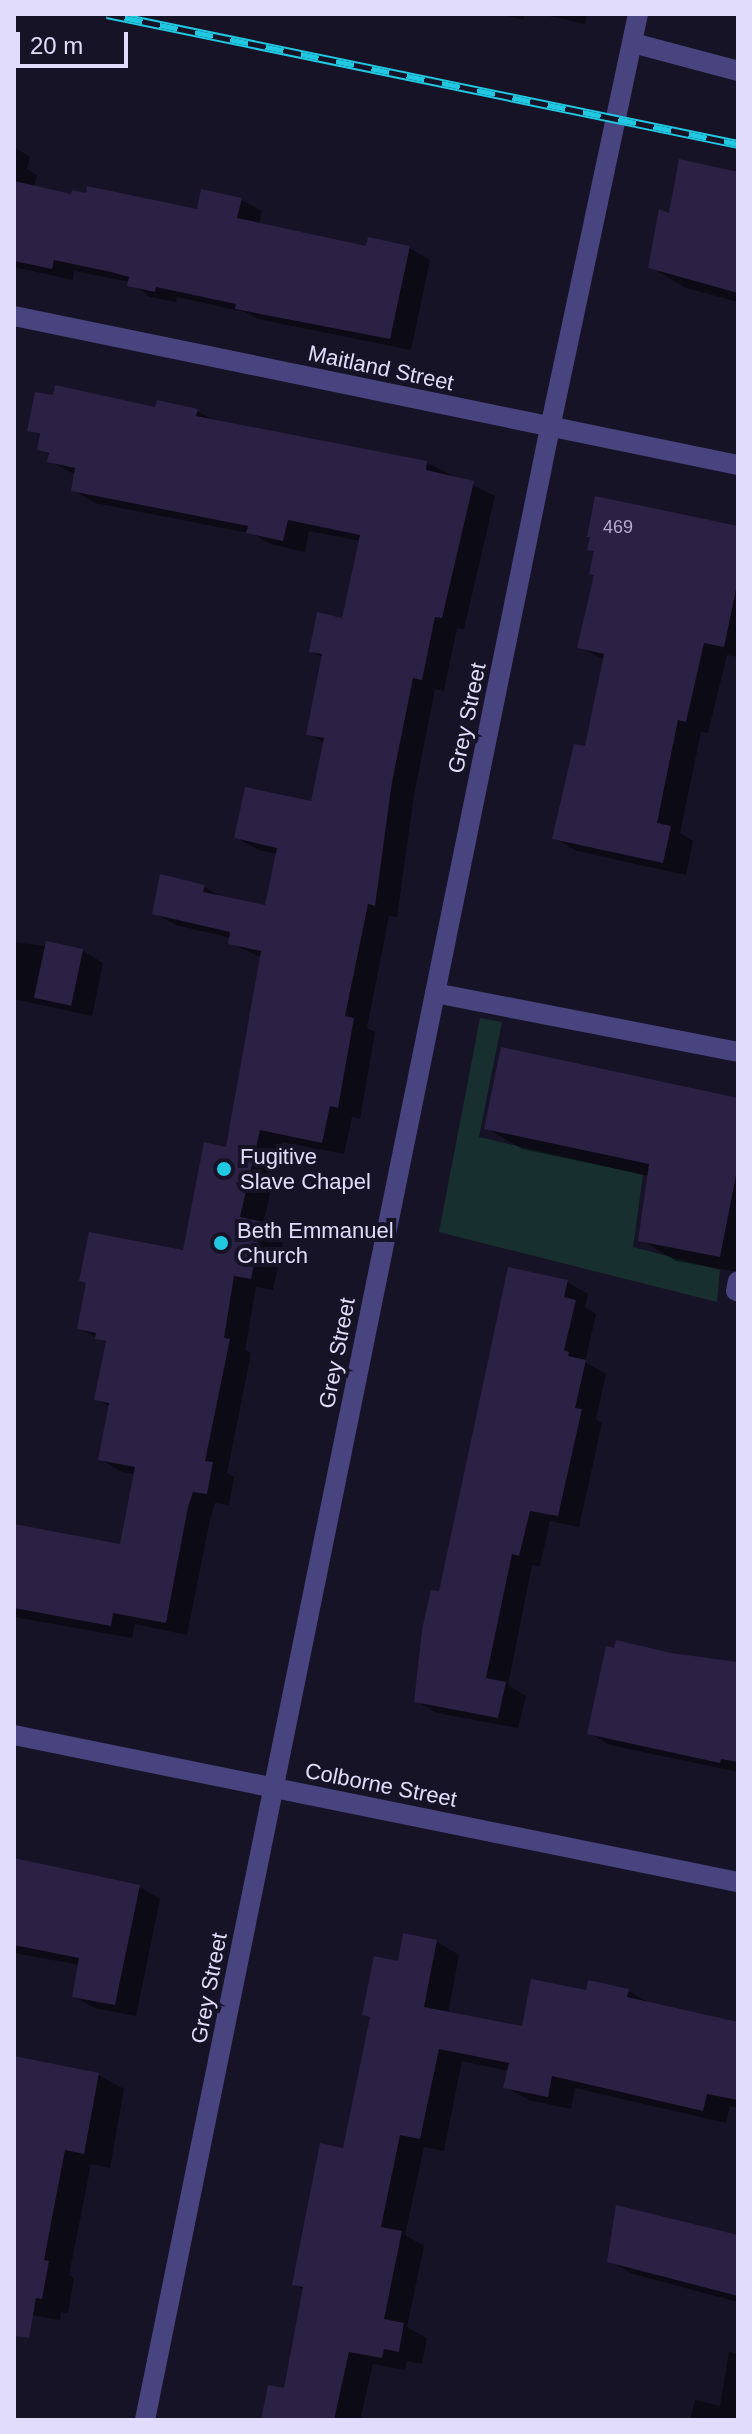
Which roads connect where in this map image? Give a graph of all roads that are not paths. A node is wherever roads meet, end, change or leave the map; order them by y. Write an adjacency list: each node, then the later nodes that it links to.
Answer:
1 (638, 14): 2 (street, Grey Street)
2 (633, 43): 3 (street); 5 (street, Grey Street)
3 (738, 71)
4 (14, 316): 5 (street, Maitland Street)
5 (550, 428): 6 (street, Maitland Street); 7 (street, Grey Street)
6 (738, 465)
7 (435, 993): 8 (street); 10 (street, Grey Street)
8 (738, 1052)
9 (14, 1735): 10 (street, Colborne Street)
10 (273, 1788): 11 (street, Colborne Street); 12 (street, Grey Street)
11 (738, 1882)
12 (145, 2420)

